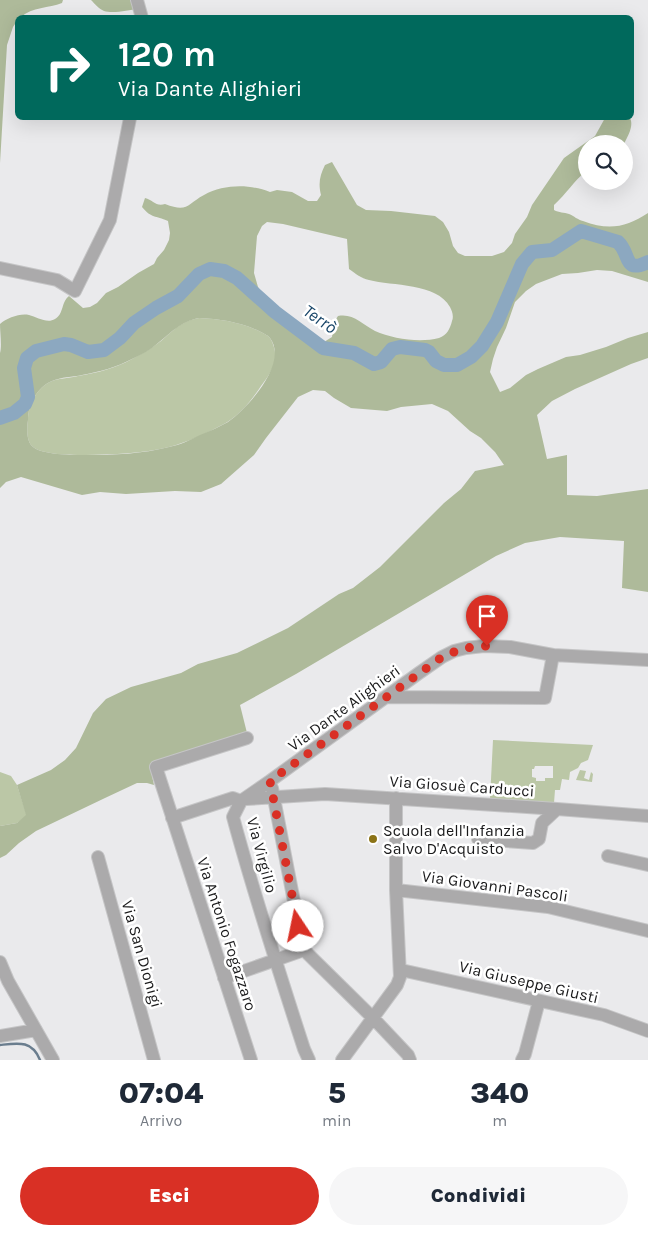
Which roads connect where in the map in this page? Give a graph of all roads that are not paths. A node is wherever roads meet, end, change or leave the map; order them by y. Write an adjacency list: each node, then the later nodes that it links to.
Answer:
1 (138, 0): 2 (street)
2 (141, 15)
3 (130, 120): 4 (street)
4 (0, 268)
5 (553, 655): 6 (street, Via Dante Alighieri); 7 (street, Via Dante Alighieri); 7 (street)
6 (648, 660)
7 (387, 696): 9 (street, Via Dante Alighieri)
8 (247, 738): 15 (street, Via Antonio Fogazzaro)
9 (270, 781): 10 (street); 12 (street, Via Dante Alighieri)
10 (274, 796): 11 (street, Via Giosuè Carducci); 12 (street, Via Giosuè Carducci); 22 (street)
11 (396, 798): 13 (street, Via Giosuè Carducci); 20 (street)
12 (242, 800): 15 (street); 23 (street, Via Virgilio)
13 (556, 809): 14 (street, Via Giosuè Carducci); 16 (street)
14 (648, 816)
15 (172, 818): 26 (street, Via Antonio Fogazzaro)
16 (478, 839)
17 (608, 856): 19 (street)
18 (98, 857): 33 (street, Via San Dionigi)
19 (648, 866)
20 (396, 890): 21 (street, Via Giovanni Pascoli); 25 (street)
21 (648, 931)
22 (304, 950): 23 (street); 28 (street)
23 (275, 960): 26 (street); 35 (street, Via Virgilio)
24 (0, 962): 29 (street)
25 (400, 970): 27 (street, Via Giuseppe Giusti); 28 (street)
26 (224, 978): 34 (street, Via Antonio Fogazzaro)
27 (540, 1001): 30 (street, Via Giuseppe Giusti); 38 (street)
28 (373, 1018): 36 (street); 37 (street)
29 (36, 1030): 31 (street); 32 (street)
30 (648, 1031)
31 (0, 1036)
32 (53, 1060)
33 (154, 1060)
34 (251, 1060)
35 (309, 1060)
36 (342, 1060)
37 (410, 1060)
38 (522, 1060)

